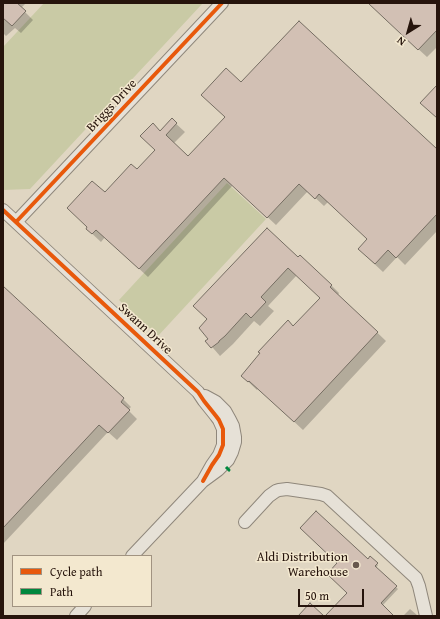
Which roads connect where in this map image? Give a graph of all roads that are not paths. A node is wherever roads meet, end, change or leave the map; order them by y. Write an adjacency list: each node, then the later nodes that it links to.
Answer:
1 (222, 3): 3 (street, Briggs Drive)
2 (3, 210): 3 (street, Swann Drive)
3 (16, 222): 5 (street, Swann Drive)
4 (245, 522): 8 (street)
5 (133, 555)
6 (84, 607): 7 (street)
7 (76, 616)
8 (426, 616)

